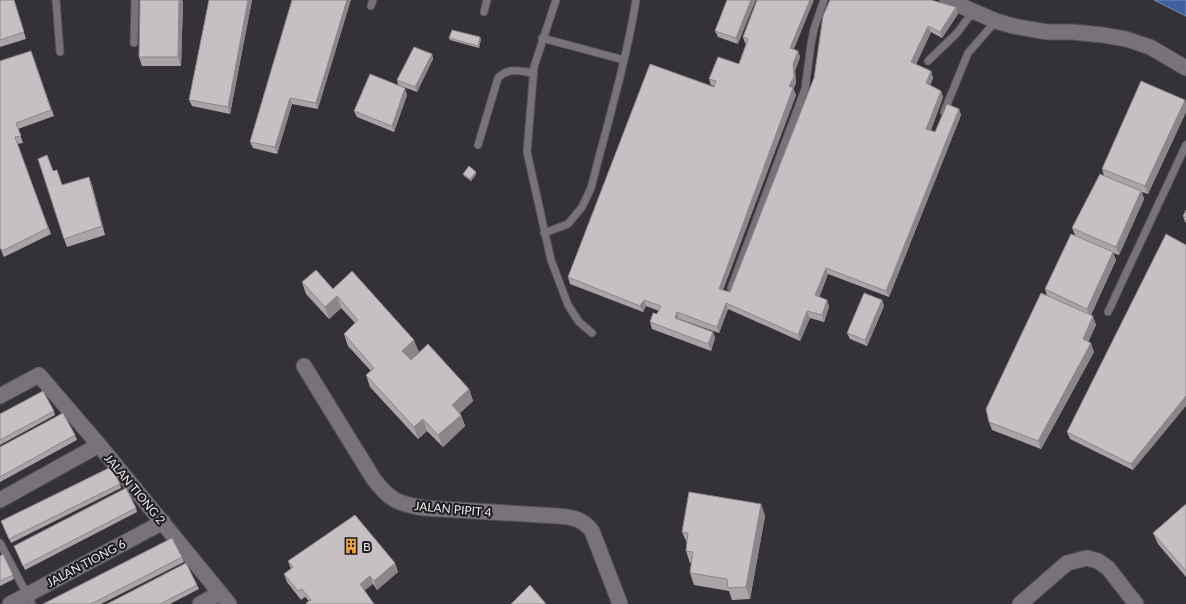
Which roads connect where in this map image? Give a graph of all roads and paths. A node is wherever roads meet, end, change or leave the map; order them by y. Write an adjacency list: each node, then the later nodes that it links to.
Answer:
1 (56, 0): 13 (lane)
2 (135, 0): 12 (lane)
3 (487, 0): 8 (lane)
4 (556, 0): 11 (lane)
5 (636, 0): 14 (lane)
6 (824, 0): 22 (lane)
7 (947, 0): 9 (street)
8 (484, 12)
9 (975, 12): 10 (street); 15 (lane)
10 (996, 21): 16 (street); 18 (lane)
11 (542, 38): 14 (lane); 17 (lane)
12 (134, 43)
13 (60, 52)
14 (624, 60): 21 (lane)
15 (928, 61)
16 (1186, 68)
17 (533, 73): 19 (lane); 21 (lane)
18 (942, 117)
19 (478, 145)
20 (1186, 145): 23 (lane)
21 (544, 233): 24 (lane)
22 (731, 288)
23 (1108, 312)
24 (592, 333)
25 (304, 366): 35 (street, JALAN PIPIT 4)
26 (0, 396): 27 (street, JALAN TIONG 2)
27 (99, 445): 28 (street); 29 (street, JALAN TIONG 2)
28 (0, 500)
29 (163, 522): 31 (street, JALAN TIONG 2); 32 (street, JALAN TIONG 6)
30 (0, 543): 32 (lane)
31 (225, 598): 34 (street)
32 (30, 599): 33 (street, JALAN TIONG 6)
33 (10, 604)
34 (200, 604)
35 (620, 604)
36 (1020, 604): 37 (street)
37 (1136, 604)

